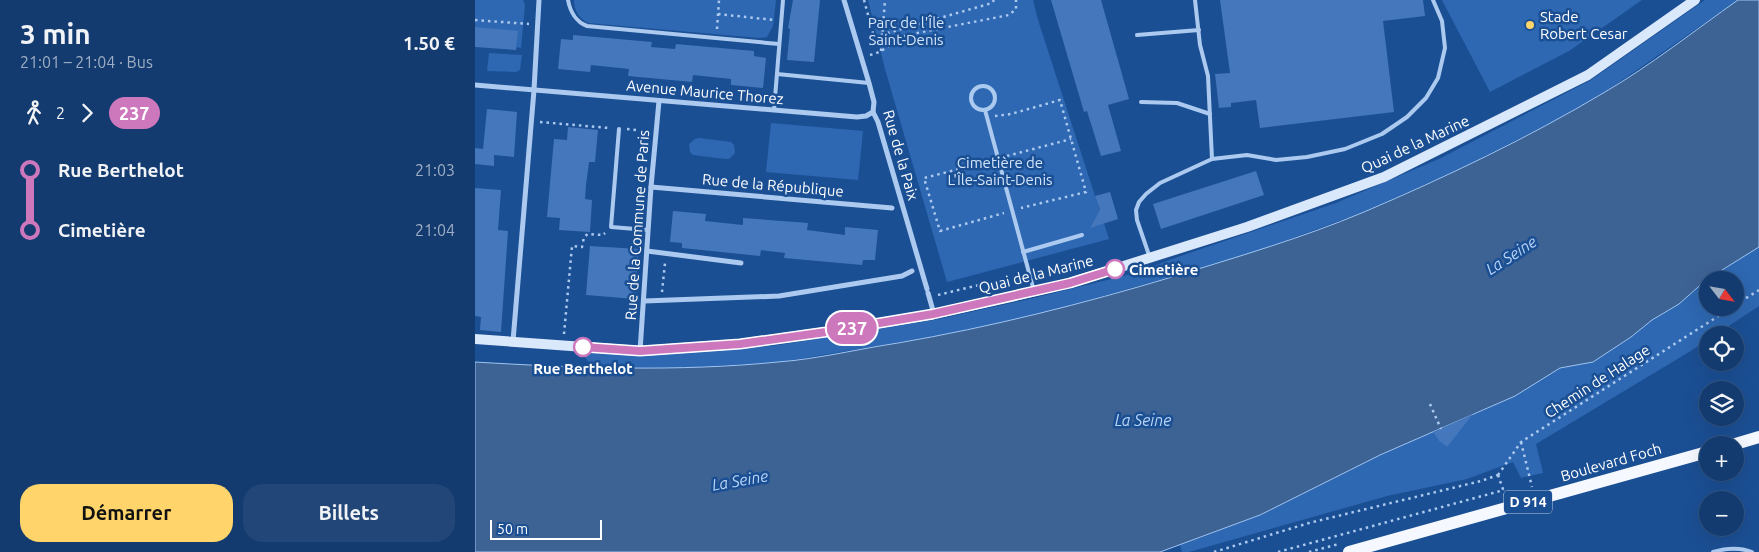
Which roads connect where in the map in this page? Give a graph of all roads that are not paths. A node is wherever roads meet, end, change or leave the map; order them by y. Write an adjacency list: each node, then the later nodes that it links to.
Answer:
1 (539, 0): 14 (street)
2 (568, 0): 10 (lane)
3 (783, 0): 10 (lane)
4 (844, 0): 12 (street, Rue de la Paix)
5 (1195, 0): 8 (lane)
6 (1433, 0): 22 (lane)
7 (1695, 0): 29 (street, Quai de la Marine)
8 (1199, 30): 9 (lane); 20 (lane)
9 (1137, 36)
10 (779, 44): 11 (lane)
11 (777, 74): 12 (lane); 17 (lane)
12 (869, 83): 19 (street, Rue de la Paix)
13 (475, 86): 14 (street, Avenue Maurice Thorez)
14 (534, 90): 15 (street, Avenue Maurice Thorez); 36 (street)
15 (659, 101): 17 (street, Avenue Maurice Thorez); 23 (street, Rue de la Commune de Paris)
16 (1141, 102): 20 (lane)
17 (774, 110): 19 (street, Avenue Maurice Thorez)
18 (985, 110): 18 (lane); 28 (lane)
19 (873, 112): 34 (street, Rue de la Paix)
20 (1210, 114): 22 (lane)
21 (619, 129): 25 (lane)
22 (1212, 159): 29 (lane)
23 (651, 187): 24 (street, Rue de la République); 25 (street, Rue de la Commune de Paris)
24 (892, 208)
25 (648, 230): 27 (street, Rue de la Commune de Paris)
26 (1082, 235): 28 (lane)
27 (647, 252): 30 (street); 33 (street, Rue de la Commune de Paris)
28 (1023, 252): 32 (lane)
29 (1150, 258): 32 (street, Quai de la Marine)
30 (741, 262)
31 (911, 271): 33 (street)
32 (1034, 291): 34 (street, Quai de la Marine)
33 (644, 301): 37 (street, Rue de la Commune de Paris)
34 (933, 314): 37 (street, Quai de la Marine)
35 (475, 338): 36 (street, Quai de la Marine)
36 (513, 342): 37 (street, Quai de la Marine)
37 (640, 351)
38 (1759, 437): 39 (main road)
39 (1744, 441)
40 (1699, 454): 41 (main road, Boulevard Foch / D 914)
41 (1349, 552)
42 (1713, 552): 43 (lane)
43 (1752, 552)

